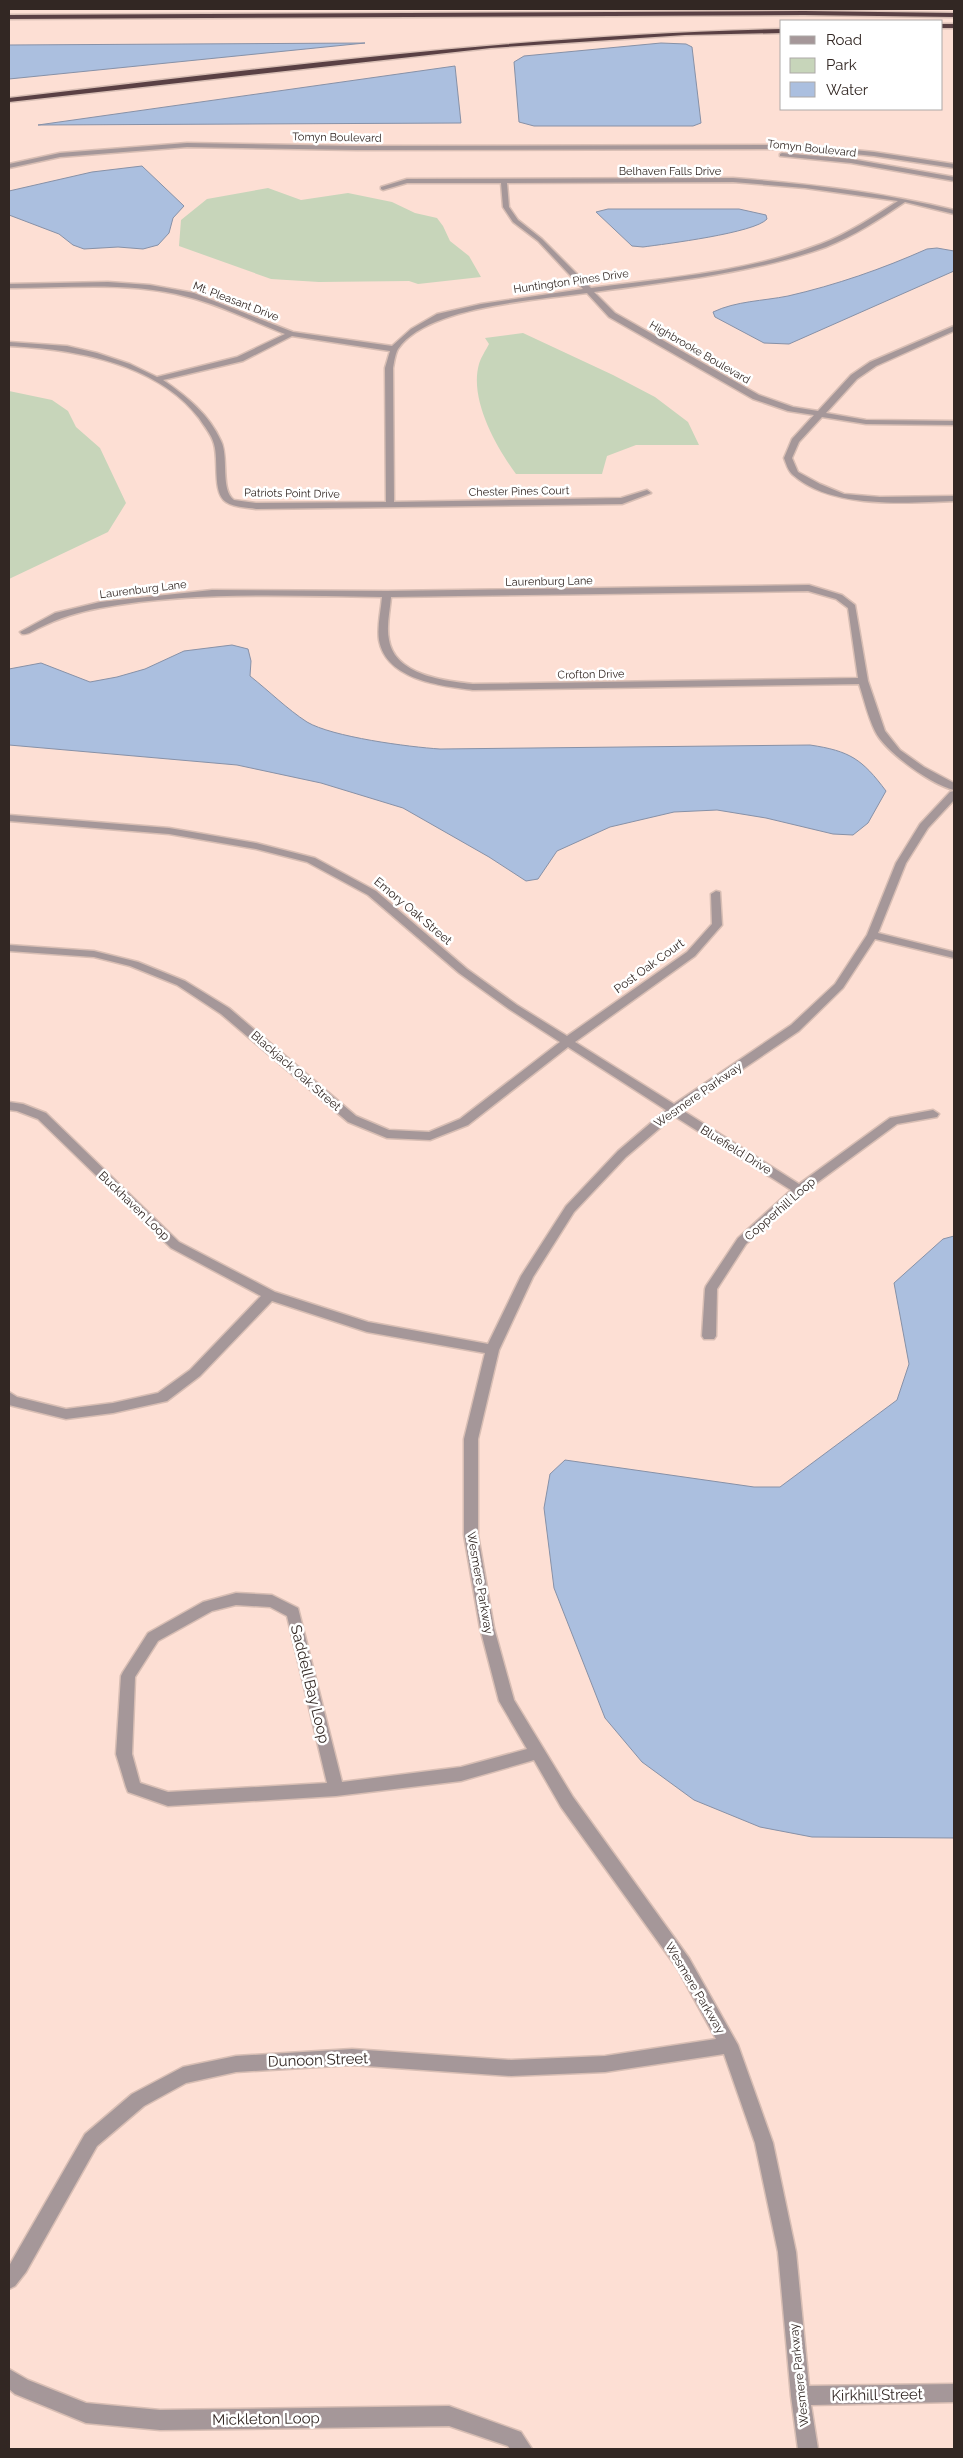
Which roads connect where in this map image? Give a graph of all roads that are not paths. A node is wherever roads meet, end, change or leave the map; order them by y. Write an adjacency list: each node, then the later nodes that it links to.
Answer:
1 (111, 9): 3 (highway)
2 (954, 15): 3 (highway)
3 (244, 16): 4 (highway)
4 (9, 17)
5 (672, 25): 6 (highway)
6 (780, 25)
7 (780, 31): 8 (highway)
8 (9, 102)
9 (667, 148): 10 (street, Tomyn Boulevard); 11 (street, Tomyn Boulevard); 12 (street, Tomyn Boulevard)
10 (9, 166)
11 (954, 166)
12 (954, 178)
13 (504, 181): 14 (street, Belhaven Falls Drive); 15 (street, Belhaven Falls Drive); 18 (street, Highbrooke Boulevard)
14 (383, 188)
15 (904, 200): 16 (street, Belhaven Falls Drive); 18 (street, Huntington Pines Drive)
16 (954, 212)
17 (9, 286): 20 (street, Mt. Pleasant Drive)
18 (586, 290): 22 (street, Huntington Pines Drive); 24 (street, Highbrooke Boulevard)
19 (954, 328): 24 (street)
20 (291, 334): 22 (street, Mt. Pleasant Drive); 23 (street)
21 (9, 344): 23 (street, Patriots Point Drive)
22 (394, 349): 28 (street)
23 (157, 379): 28 (street, Patriots Point Drive)
24 (820, 415): 25 (street, Highbrooke Boulevard); 27 (street)
25 (954, 423)
26 (647, 493): 28 (street, Chester Pines Court)
27 (954, 499)
28 (390, 504)
29 (387, 594): 30 (street, Laurenburg Lane); 31 (street, Laurenburg Lane); 31 (street, Crofton Drive)
30 (25, 632)
31 (863, 681): 32 (street, Laurenburg Lane)
32 (954, 787)
33 (954, 794): 36 (street, Wesmere Parkway)
34 (9, 818): 39 (street, Emory Oak Street)
35 (716, 894): 39 (street, Post Oak Court)
36 (872, 934): 38 (street); 41 (street, Wesmere Parkway)
37 (9, 948): 39 (street, Blackjack Oak Street)
38 (954, 955)
39 (567, 1042): 41 (street, Emory Oak Street)
40 (9, 1106): 44 (street, Buckhaven Loop)
41 (672, 1110): 43 (street, Bluefield Drive); 46 (street, Wesmere Parkway)
42 (933, 1114): 43 (street, Copperhill Loop)
43 (799, 1190): 45 (street, Copperhill Loop)
44 (270, 1295): 46 (street, Buckhaven Loop); 47 (street)
45 (709, 1336)
46 (492, 1350): 48 (street, Wesmere Parkway)
47 (9, 1397)
48 (537, 1753): 49 (street, Saddell Bay Loop); 50 (street, Wesmere Parkway)
49 (336, 1789): 49 (street, Saddell Bay Loop)
50 (729, 2045): 51 (street, Dunoon Street); 54 (street, Wesmere Parkway)
51 (9, 2280)
52 (9, 2378): 55 (street, Mickleton Loop)
53 (954, 2393): 54 (street, Kirkhill Street)
54 (800, 2396): 56 (street, Wesmere Parkway)
55 (522, 2449)
56 (808, 2449)

